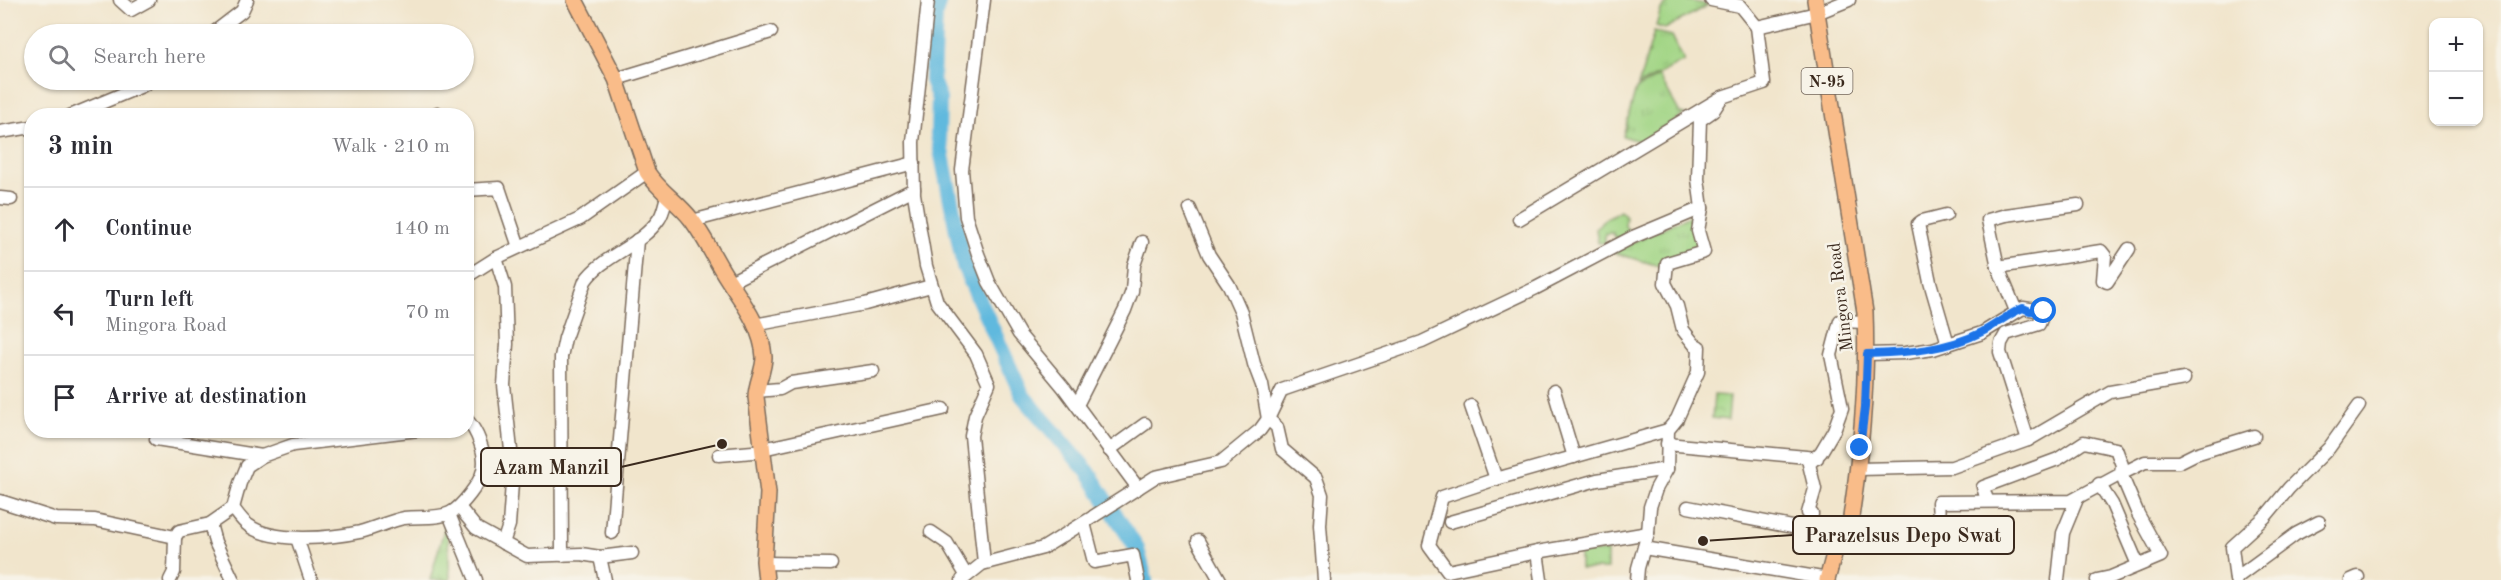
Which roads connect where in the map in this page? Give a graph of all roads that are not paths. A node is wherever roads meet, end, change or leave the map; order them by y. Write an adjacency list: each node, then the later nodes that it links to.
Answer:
1 (120, 0): 2 (street)
2 (149, 0)
3 (247, 0): 10 (street)
4 (575, 0): 13 (main road)
5 (928, 0): 19 (street)
6 (984, 0): 48 (street)
7 (1711, 0): 11 (street)
8 (1849, 0): 9 (street)
9 (1816, 6): 11 (street); 40 (main road, Mingora Road / N-95)
10 (225, 24)
11 (1757, 27): 15 (street)
12 (771, 32): 13 (street)
13 (616, 79): 20 (main road)
14 (132, 90): 16 (street)
15 (1722, 97): 26 (street); 28 (street)
16 (89, 108)
17 (24, 128): 18 (street)
18 (0, 132)
19 (914, 163): 21 (street); 29 (street)
20 (647, 172): 23 (main road); 32 (street)
21 (914, 189): 37 (street); 38 (street)
22 (474, 190): 32 (street)
23 (667, 196): 29 (main road); 30 (street)
24 (2078, 205): 35 (street)
25 (1190, 208): 52 (street)
26 (1702, 208): 52 (street); 54 (street)
27 (1946, 215): 42 (street)
28 (1519, 219)
29 (692, 221): 37 (main road)
30 (637, 240): 85 (street); 95 (street)
31 (1142, 242): 48 (street)
32 (519, 247): 34 (street)
33 (2129, 249): 35 (street)
34 (496, 258): 36 (street); 91 (street)
35 (1998, 267): 39 (street)
36 (474, 272)
37 (730, 282): 41 (main road)
38 (931, 286): 41 (street); 98 (street)
39 (2016, 311): 42 (street); 59 (street)
40 (1865, 322): 43 (main road, Mingora Road / N-95); 66 (street)
41 (754, 325): 46 (main road)
42 (1948, 344): 43 (street)
43 (1867, 354): 68 (main road, Mingora Road / N-95)
44 (873, 371): 46 (street)
45 (2184, 380): 59 (street)
46 (756, 391): 62 (main road)
47 (1554, 391): 65 (street)
48 (1077, 405): 61 (street)
49 (1471, 406): 70 (street)
50 (2358, 406): 103 (street)
51 (943, 409): 62 (street)
52 (1268, 419): 72 (street); 112 (street)
53 (1146, 424): 61 (street)
54 (1668, 429): 60 (street); 65 (street)
55 (474, 433): 78 (street)
56 (2254, 436): 69 (street)
57 (156, 438): 64 (street)
58 (351, 438): 64 (street)
59 (2028, 440): 68 (street)
60 (1667, 444): 66 (street); 67 (street)
61 (1109, 450): 72 (street)
62 (764, 451): 63 (street); 97 (main road)
63 (719, 455)
64 (262, 456): 77 (street)
65 (1574, 457): 70 (street)
66 (1816, 458): 83 (street)
67 (1667, 469): 80 (street); 86 (street)
68 (1858, 469): 87 (main road, Mingora Road / N-95)
69 (2121, 474): 71 (street); 74 (street); 100 (street)
70 (1496, 478): 93 (street)
71 (2099, 484): 73 (street); 100 (street)
72 (1135, 490): 79 (street)
73 (2077, 499): 74 (street); 115 (street)
74 (1986, 500): 87 (street)
75 (0, 501): 88 (street)
76 (1688, 507): 83 (street)
77 (233, 508): 82 (street); 89 (street)
78 (454, 510): 89 (street); 91 (street); 107 (street)
79 (1090, 519): 98 (street); 110 (street)
80 (1450, 522)
81 (2319, 522): 103 (street)
82 (210, 524): 88 (street); 105 (street)
83 (1809, 530): 87 (street)
84 (931, 532): 101 (street)
85 (612, 533)
86 (1648, 533): 92 (street); 93 (street)
87 (1844, 536): 102 (main road, Mingora Road / N-95)
88 (176, 537): 104 (street)
89 (297, 538): 106 (street)
90 (1198, 541): 111 (street)
91 (504, 543): 95 (street)
92 (1644, 548): 102 (street); 114 (street)
93 (1538, 552): 113 (street)
94 (632, 553): 96 (street)
95 (562, 555): 96 (street)
96 (600, 558): 108 (street)
97 (764, 563): 99 (street); 109 (main road)
98 (984, 563): 101 (street)
99 (831, 564)
100 (2138, 565): 116 (street)
101 (964, 578)
102 (1828, 579)
103 (2236, 579)
104 (170, 580)
105 (233, 580)
106 (311, 580)
107 (476, 580)
108 (605, 580)
109 (766, 580)
110 (1138, 580)
111 (1220, 580)
112 (1324, 580)
113 (1541, 580)
114 (1637, 580)
115 (2058, 580)
116 (2097, 580)

